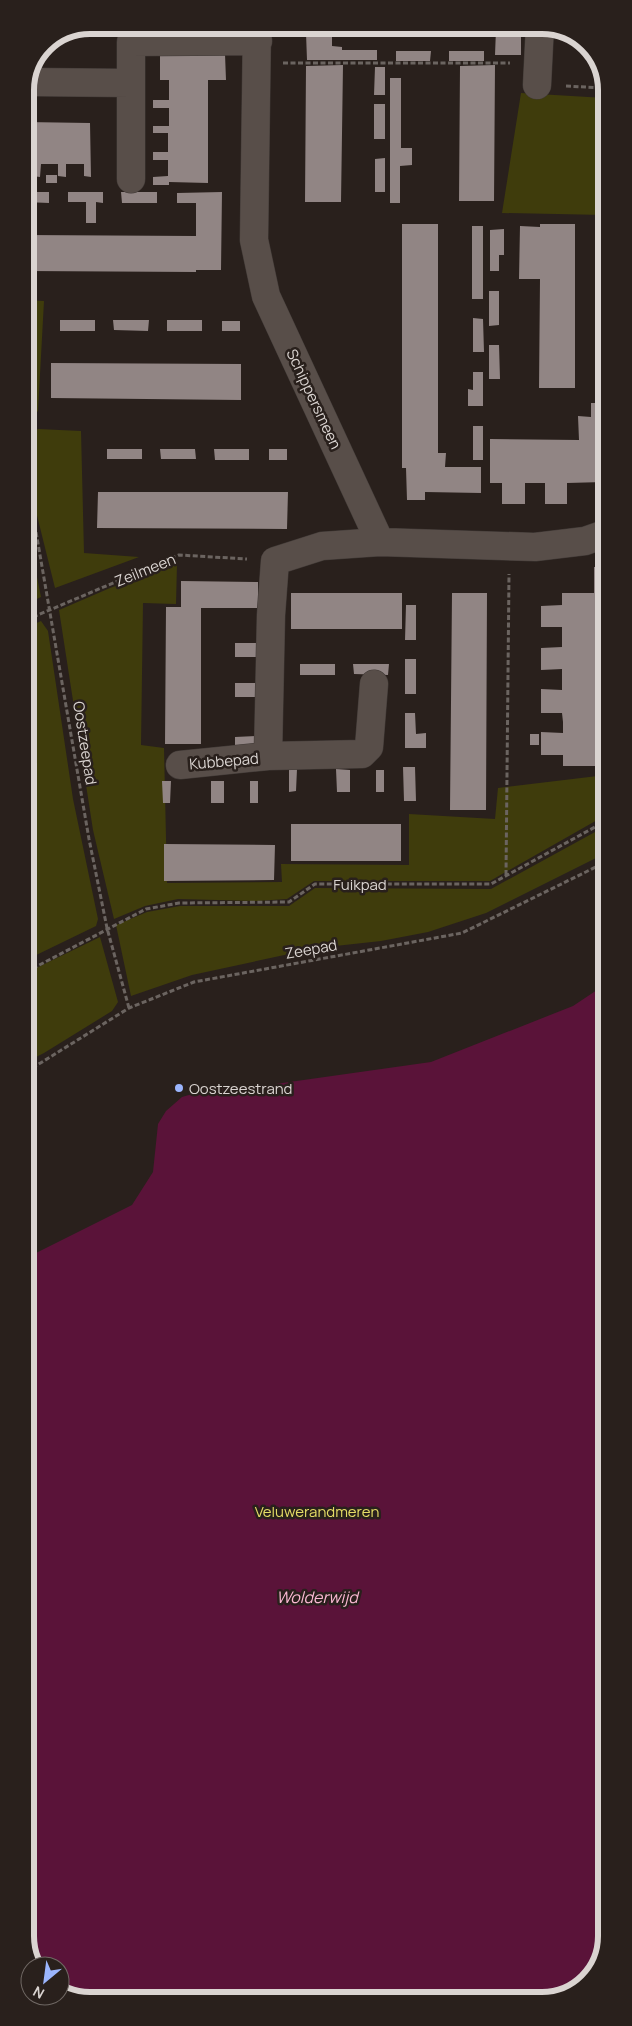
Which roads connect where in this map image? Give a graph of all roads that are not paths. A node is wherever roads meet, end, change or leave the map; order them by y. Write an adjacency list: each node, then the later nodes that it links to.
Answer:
1 (540, 34): 5 (street)
2 (257, 43): 4 (street); 8 (street, Schippersmeen)
3 (35, 82): 4 (street)
4 (130, 83): 6 (street)
5 (537, 85)
6 (131, 179)
7 (598, 536): 8 (street)
8 (380, 542): 10 (street)
9 (374, 684): 10 (street)
10 (268, 756): 11 (street, Kubbepad)
11 (180, 765)

